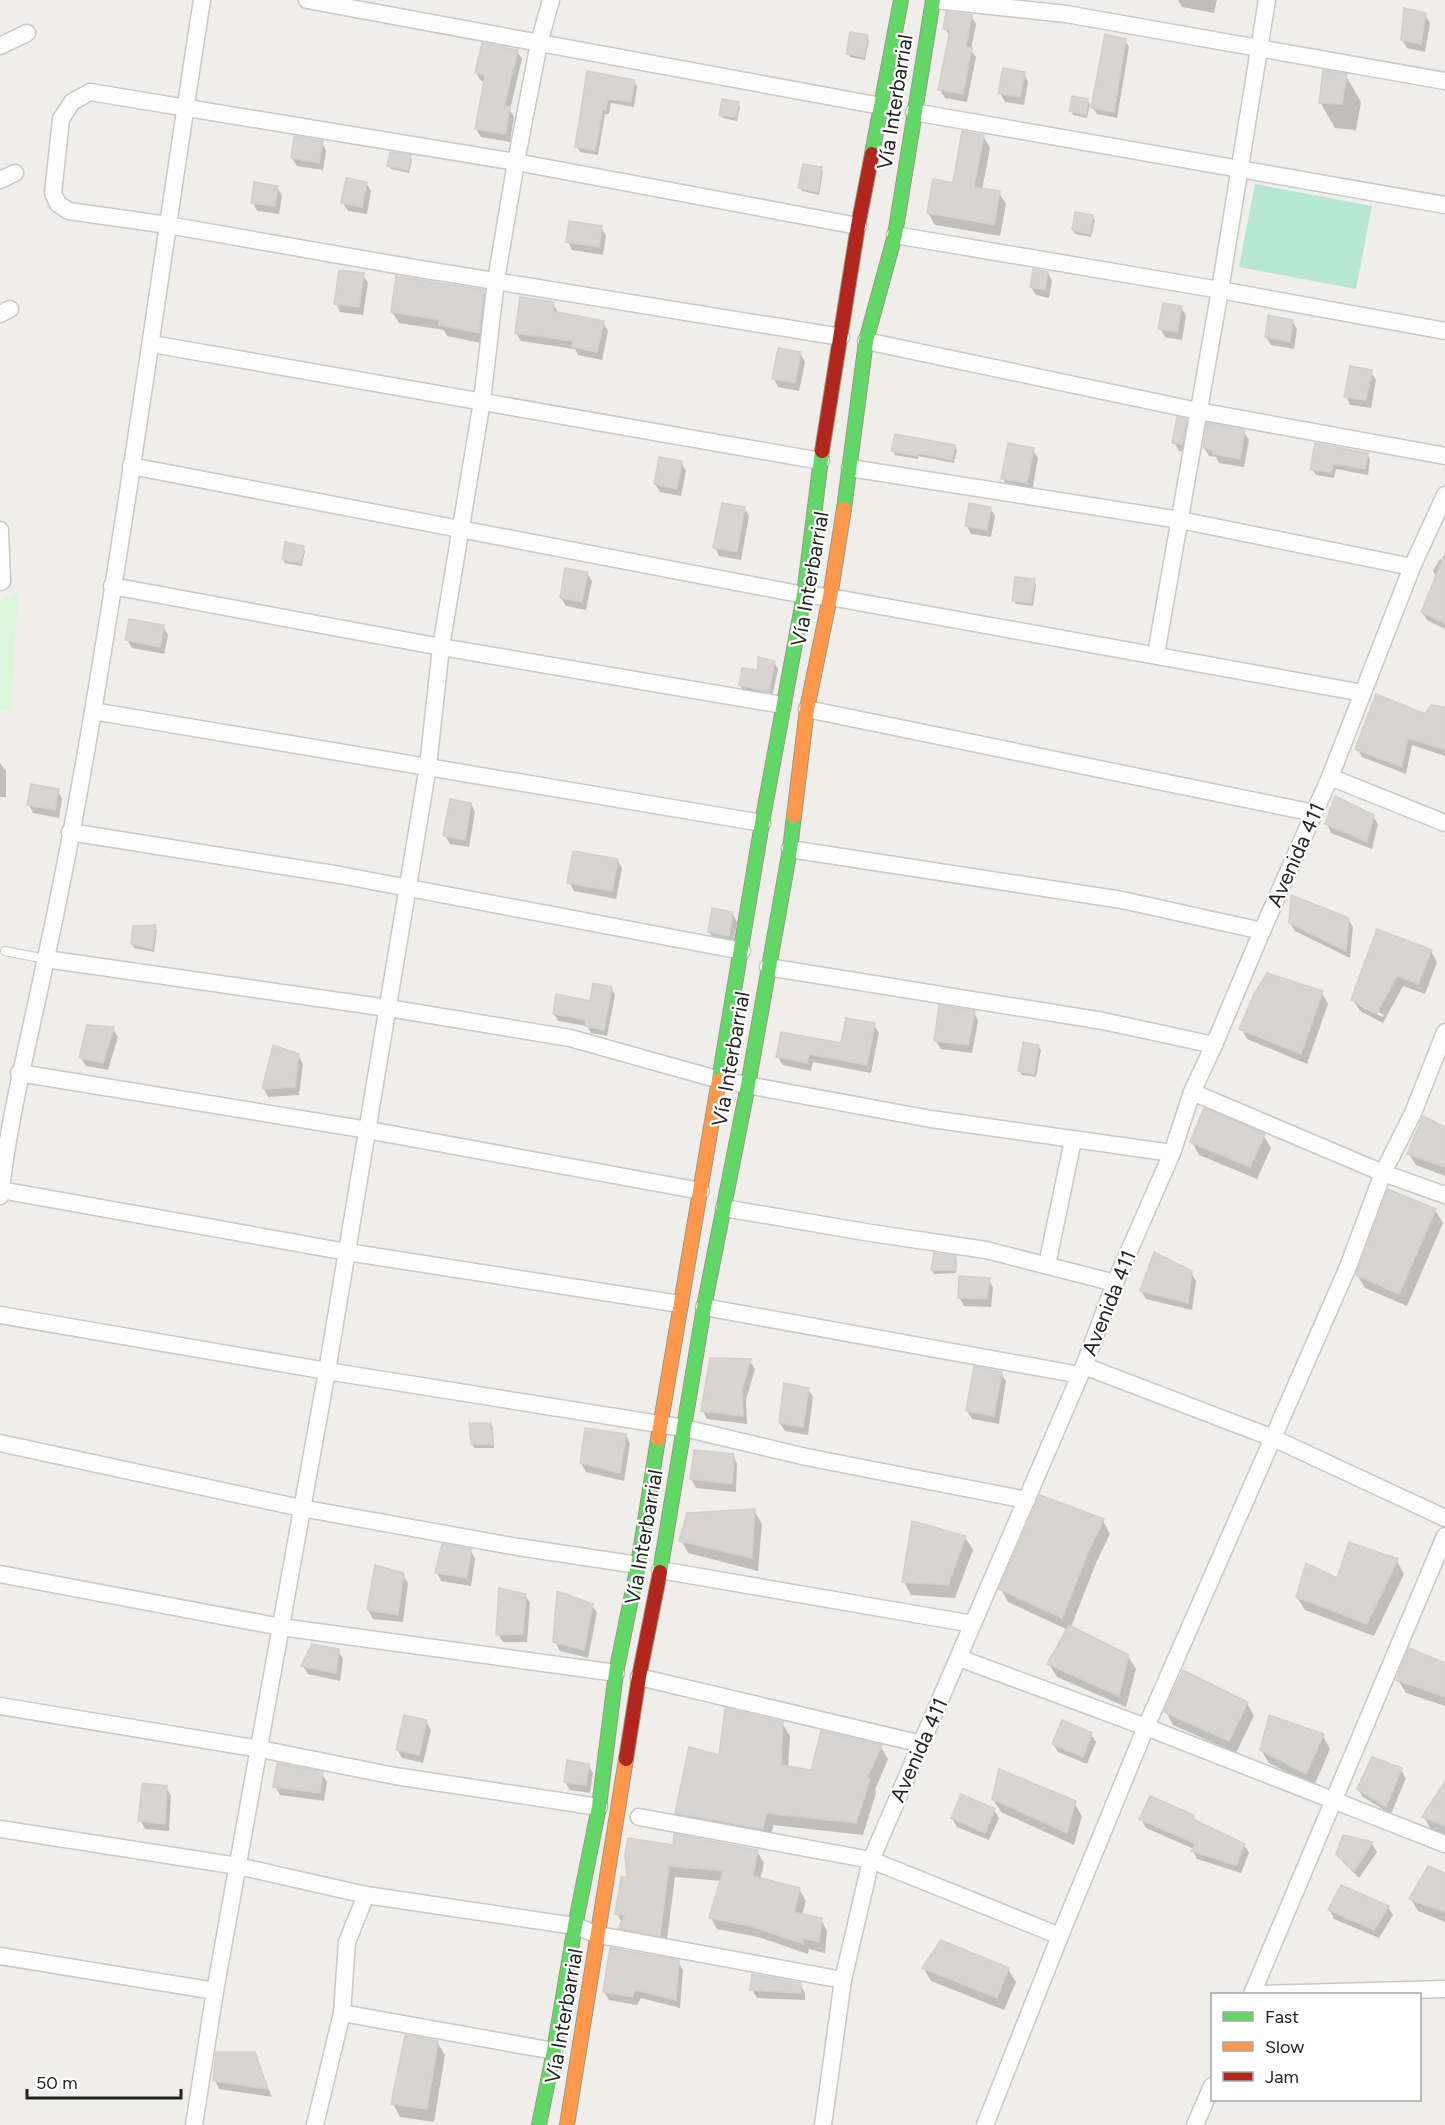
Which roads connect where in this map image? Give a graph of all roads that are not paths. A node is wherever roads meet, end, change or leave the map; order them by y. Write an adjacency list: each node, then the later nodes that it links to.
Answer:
1 (202, 0): 12 (street)
2 (307, 0): 8 (street)
3 (551, 0): 8 (street)
4 (901, 0): 13 (main road, Vía Interbarrial)
5 (934, 0): 10 (street); 14 (main road, Vía Interbarrial)
6 (1267, 0): 10 (street)
7 (27, 33): 9 (street)
8 (539, 43): 13 (street); 15 (street)
9 (0, 46)
10 (1260, 48): 11 (street); 16 (street)
11 (1445, 81)
12 (186, 106): 15 (street); 18 (street); 18 (street)
13 (881, 106): 19 (main road, Vía Interbarrial)
14 (914, 112): 16 (street); 20 (main road, Vía Interbarrial)
15 (516, 162): 19 (street); 21 (street)
16 (1239, 170): 17 (street); 22 (street)
17 (1445, 205)
18 (168, 225): 21 (street); 26 (street)
19 (858, 226): 24 (main road, Vía Interbarrial)
20 (895, 235): 22 (street); 25 (main road, Vía Interbarrial)
21 (496, 280): 24 (street); 27 (street)
22 (1220, 290): 23 (street); 28 (street)
23 (1445, 331)
24 (841, 337): 30 (main road, Vía Interbarrial)
25 (866, 342): 28 (street); 32 (main road, Vía Interbarrial)
26 (152, 344): 27 (street); 31 (street)
27 (482, 401): 30 (street); 36 (street)
28 (1198, 411): 29 (street); 34 (street)
29 (1445, 456)
30 (821, 461): 40 (main road, Vía Interbarrial)
31 (131, 466): 36 (street); 39 (street)
32 (850, 468): 34 (street); 41 (main road, Vía Interbarrial)
33 (1445, 495): 37 (street, Avenida 411)
34 (1180, 520): 37 (street); 43 (street)
35 (0, 530): 38 (street)
36 (462, 530): 40 (street); 42 (street)
37 (1412, 567): 44 (street, Avenida 411)
38 (0, 582)
39 (112, 586): 42 (street); 47 (street)
40 (804, 595): 41 (street); 45 (main road, Vía Interbarrial)
41 (830, 597): 43 (street); 46 (main road, Vía Interbarrial)
42 (441, 647): 45 (street); 48 (street)
43 (1156, 654): 44 (street)
44 (1363, 693): 49 (street, Avenida 411)
45 (783, 705): 51 (main road, Vía Interbarrial)
46 (807, 709): 50 (street); 54 (main road, Vía Interbarrial)
47 (93, 711): 48 (street); 53 (street)
48 (428, 766): 51 (street); 55 (street)
49 (1330, 777): 50 (street, Avenida 411); 52 (street)
50 (1314, 813): 56 (street, Avenida 411)
51 (762, 823): 58 (main road, Vía Interbarrial)
52 (1445, 823)
53 (70, 832): 55 (street); 59 (street)
54 (790, 849): 56 (street); 60 (main road, Vía Interbarrial)
55 (408, 888): 58 (street); 61 (street)
56 (1262, 931): 63 (street, Avenida 411)
57 (5, 951): 59 (lane)
58 (742, 951): 65 (main road, Vía Interbarrial)
59 (46, 959): 61 (street); 64 (street)
60 (768, 967): 63 (street); 66 (main road, Vía Interbarrial)
61 (388, 1008): 65 (street); 68 (street)
62 (1445, 1032): 71 (street)
63 (1214, 1046): 67 (street, Avenida 411)
64 (20, 1073): 68 (street); 72 (street)
65 (720, 1080): 66 (street); 73 (main road, Vía Interbarrial)
66 (748, 1085): 69 (street); 76 (main road, Vía Interbarrial)
67 (1191, 1092): 70 (street, Avenida 411); 71 (street)
68 (368, 1130): 73 (street); 77 (street)
69 (1073, 1140): 70 (street); 78 (street)
70 (1172, 1153): 79 (street, Avenida 411)
71 (1383, 1173): 74 (street); 87 (street)
72 (1, 1190): 75 (street); 77 (street)
73 (701, 1191): 80 (main road, Vía Interbarrial)
74 (1445, 1195)
75 (0, 1196)
76 (724, 1208): 78 (street); 81 (main road, Vía Interbarrial)
77 (347, 1252): 80 (street); 83 (street)
78 (1047, 1265): 79 (street)
79 (1115, 1282): 84 (street, Avenida 411)
80 (680, 1304): 85 (main road, Vía Interbarrial)
81 (704, 1307): 84 (street); 86 (main road, Vía Interbarrial)
82 (0, 1315): 83 (street)
83 (327, 1371): 85 (street); 90 (street)
84 (1082, 1371): 87 (street); 89 (street, Avenida 411)
85 (660, 1424): 86 (street); 93 (main road, Vía Interbarrial)
86 (684, 1428): 89 (street); 94 (main road, Vía Interbarrial)
87 (1273, 1438): 91 (street); 102 (street)
88 (0, 1443): 90 (street)
89 (1027, 1500): 96 (street, Avenida 411)
90 (301, 1508): 93 (street); 97 (street)
91 (1445, 1518)
92 (1445, 1536): 105 (street)
93 (638, 1565): 99 (main road, Vía Interbarrial)
94 (660, 1570): 96 (street); 100 (main road, Vía Interbarrial)
95 (0, 1574): 97 (street)
96 (974, 1624): 98 (street, Avenida 411)
97 (281, 1626): 99 (street); 104 (street)
98 (959, 1658): 102 (street); 103 (street, Avenida 411)
99 (616, 1673): 106 (main road, Vía Interbarrial)
100 (639, 1677): 103 (street); 114 (main road, Vía Interbarrial)
101 (0, 1706): 104 (street)
102 (1146, 1727): 105 (street); 115 (street)
103 (921, 1744): 110 (street, Avenida 411)
104 (260, 1749): 106 (street); 111 (street)
105 (1334, 1801): 109 (street); 120 (street)
106 (599, 1807): 113 (main road, Vía Interbarrial)
107 (639, 1817): 110 (street)
108 (0, 1829): 111 (street)
109 (1445, 1844)
110 (871, 1860): 115 (street); 117 (street, Avenida 411)
111 (238, 1866): 112 (street); 119 (street)
112 (366, 1895): 113 (street); 122 (street)
113 (574, 1926): 114 (street); 123 (main road, Vía Interbarrial)
114 (599, 1935): 117 (street); 128 (main road, Vía Interbarrial)
115 (1060, 1936): 130 (street)
116 (0, 1956): 119 (street)
117 (843, 1980): 129 (street, Avenida 411)
118 (1445, 1989): 121 (street)
119 (214, 1991): 125 (street)
120 (1253, 1993)
121 (1323, 1993)
122 (342, 2013): 123 (street); 126 (street)
123 (554, 2051): 127 (main road, Vía Interbarrial)
124 (1211, 2088): 131 (street)
125 (194, 2125)
126 (315, 2125)
127 (539, 2125)
128 (567, 2125)
129 (823, 2125)
130 (985, 2125)
131 (1196, 2125)

